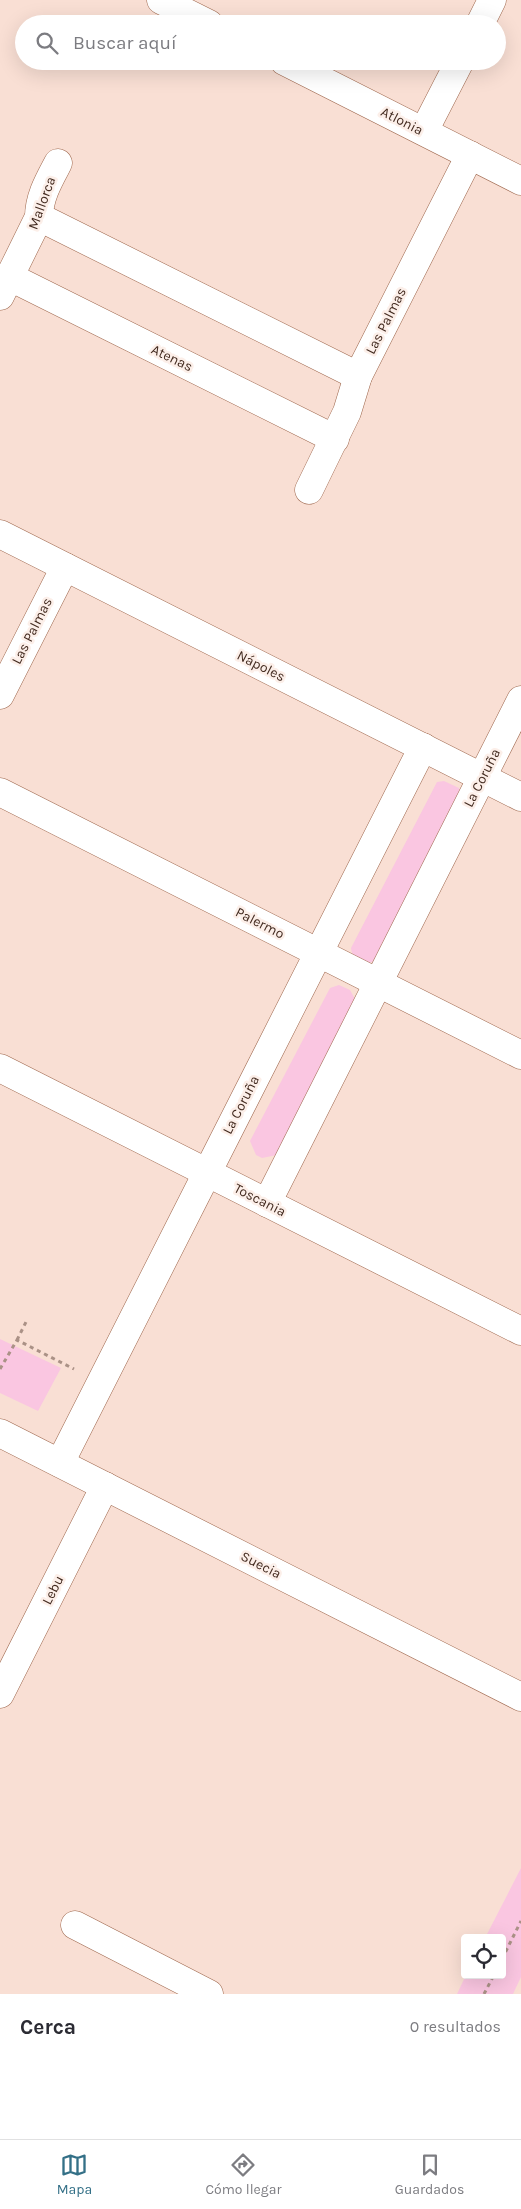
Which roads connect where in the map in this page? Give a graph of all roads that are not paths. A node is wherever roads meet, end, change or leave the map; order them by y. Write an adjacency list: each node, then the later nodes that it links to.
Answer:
1 (162, 0): 3 (street)
2 (492, 0): 4 (street)
3 (191, 15)
4 (484, 15)
5 (302, 70): 7 (street, Atlonia)
6 (455, 70): 7 (street)
7 (424, 132): 8 (street, Atlonia)
8 (470, 155): 10 (street, Atlonia); 13 (street, Las Palmas)
9 (58, 163): 11 (street, Mallorca)
10 (521, 180)
11 (39, 217): 12 (street, Mallorca); 13 (street)
12 (5, 286): 14 (street, Atenas)
13 (358, 376): 14 (street, Las Palmas)
14 (335, 438): 15 (street, Las Palmas)
15 (309, 490)
16 (0, 534): 17 (street, Nápoles)
17 (64, 567): 18 (street, Las Palmas); 20 (street, Nápoles)
18 (0, 695)
19 (521, 700): 21 (street, La Coruña)
20 (422, 747): 21 (street, Nápoles); 24 (street, La Coruña)
21 (482, 777): 23 (street, Nápoles); 25 (street, La Coruña)
22 (0, 792): 24 (street, Palermo)
23 (521, 797)
24 (318, 952): 25 (street, Palermo); 28 (street, La Coruña)
25 (379, 983): 26 (street, Palermo); 29 (street, La Coruña)
26 (521, 1055)
27 (0, 1068): 28 (street, Toscania)
28 (207, 1173): 29 (street, Toscania); 32 (street, La Coruña)
29 (267, 1204): 30 (street, Toscania)
30 (521, 1332)
31 (0, 1433): 32 (street, Suecia)
32 (60, 1463): 33 (street, Suecia)
33 (105, 1486): 34 (street, Lebu); 35 (street, Suecia)
34 (0, 1694)
35 (521, 1697)
36 (75, 1925): 37 (street)
37 (209, 1994)

